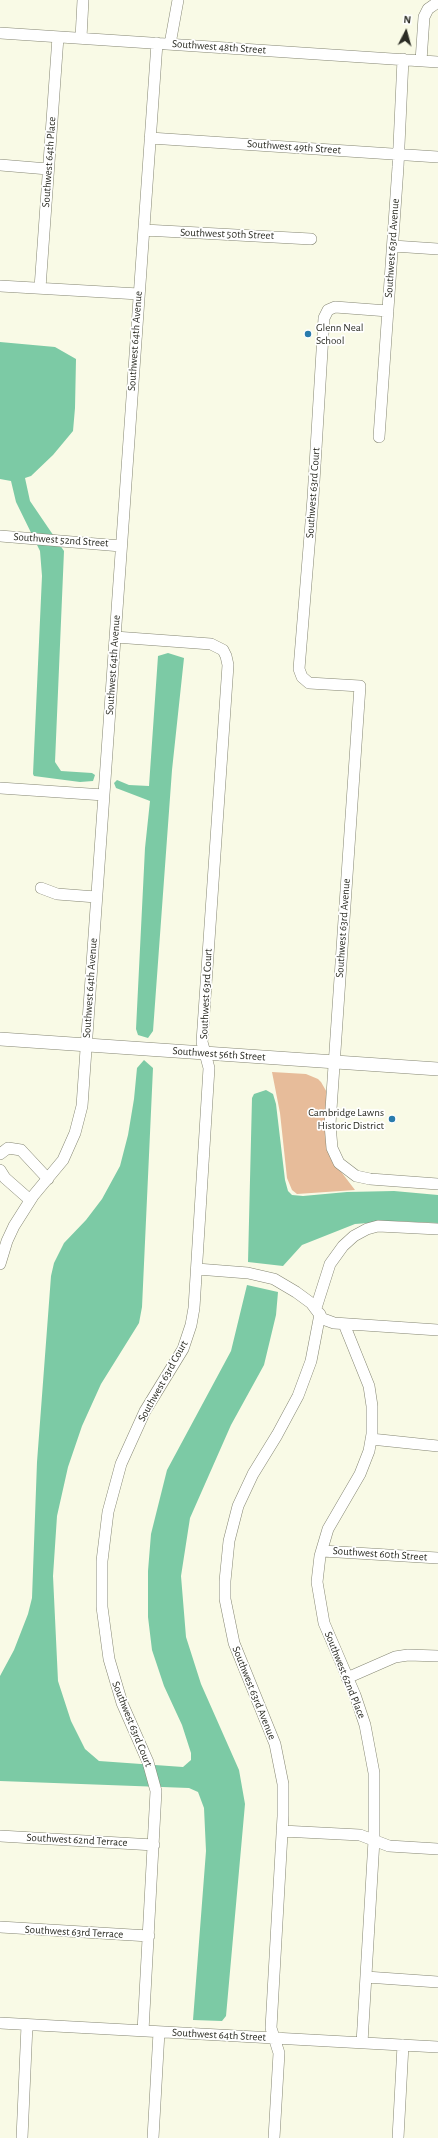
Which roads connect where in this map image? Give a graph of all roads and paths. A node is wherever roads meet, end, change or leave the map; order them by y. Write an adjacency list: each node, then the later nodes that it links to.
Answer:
1 (83, 0): 6 (street)
2 (178, 0): 8 (street)
3 (438, 2): 10 (street)
4 (0, 33): 5 (street, Southwest 48th Street)
5 (58, 37): 6 (street, Southwest 48th Street); 16 (street, Southwest 64th Place)
6 (81, 38): 7 (street, Southwest 48th Street)
7 (156, 43): 8 (street, Southwest 48th Street); 12 (street, Southwest 64th Avenue)
8 (170, 44): 9 (street, Southwest 48th Street)
9 (403, 59): 10 (street, Southwest 48th Street); 13 (street, Southwest 63rd Avenue)
10 (421, 61): 11 (street, Southwest 48th Street)
11 (438, 62)
12 (150, 138): 13 (street, Southwest 49th Street); 17 (street, Southwest 64th Avenue)
13 (398, 154): 14 (street, Southwest 49th Street); 19 (street, Southwest 63rd Avenue)
14 (438, 157)
15 (0, 166): 16 (street)
16 (48, 169): 22 (street, Southwest 64th Place)
17 (144, 230): 18 (street, Southwest 50th Street); 23 (street, Southwest 64th Avenue)
18 (311, 239)
19 (393, 246): 20 (street); 24 (street, Southwest 63rd Avenue)
20 (438, 249)
21 (0, 286): 22 (street)
22 (40, 288): 23 (street)
23 (138, 294): 27 (street, Southwest 64th Avenue)
24 (388, 311): 25 (street, Southwest 63rd Avenue); 29 (street, Southwest 63rd Court)
25 (379, 437)
26 (0, 536): 27 (street, Southwest 52nd Street)
27 (121, 546): 28 (street, Southwest 64th Avenue)
28 (115, 637): 31 (street, Southwest 64th Avenue); 36 (street, Southwest 63rd Court)
29 (360, 686): 37 (street, Southwest 63rd Avenue)
30 (0, 788): 31 (street)
31 (104, 795): 33 (street, Southwest 64th Avenue)
32 (41, 888): 33 (street)
33 (96, 897): 35 (street, Southwest 64th Avenue)
34 (0, 1039): 35 (main road, Southwest 56th Street)
35 (86, 1045): 36 (main road, Southwest 56th Street); 41 (street, Southwest 64th Avenue)
36 (205, 1053): 37 (main road, Southwest 56th Street); 46 (street, Southwest 63rd Court)
37 (334, 1062): 38 (main road, Southwest 56th Street); 42 (street, Southwest 63rd Avenue)
38 (438, 1069)
39 (0, 1154): 41 (street)
40 (0, 1170): 43 (street)
41 (48, 1179): 43 (street, Southwest 64th Avenue)
42 (438, 1184)
43 (30, 1200): 45 (street, Southwest 64th Avenue)
44 (438, 1229): 47 (street, Southwest 63rd Avenue)
45 (0, 1264)
46 (197, 1269): 47 (street); 59 (street, Southwest 63rd Court)
47 (318, 1311): 48 (street); 56 (street, Southwest 63rd Avenue)
48 (344, 1324): 49 (street); 50 (street, Southwest 62nd Place)
49 (438, 1330)
50 (371, 1439): 51 (street); 52 (street, Southwest 62nd Place)
51 (438, 1446)
52 (322, 1550): 53 (street, Southwest 60th Street); 55 (street, Southwest 62nd Place)
53 (438, 1558)
54 (438, 1656): 55 (street)
55 (347, 1678): 58 (street, Southwest 62nd Place)
56 (282, 1831): 58 (street); 69 (street, Southwest 63rd Avenue)
57 (0, 1836): 59 (street, Southwest 62nd Terrace)
58 (374, 1840): 60 (street); 63 (street, Southwest 62nd Place)
59 (154, 1845): 62 (street, Southwest 63rd Court)
60 (438, 1849)
61 (0, 1927): 62 (street, Southwest 63rd Terrace)
62 (149, 1936): 67 (street, Southwest 63rd Court)
63 (366, 1977): 64 (street); 70 (street, Southwest 62nd Place)
64 (438, 1982)
65 (0, 2023): 66 (street, Southwest 64th Street)
66 (27, 2025): 67 (street, Southwest 64th Street); 73 (street)
67 (143, 2031): 68 (street, Southwest 64th Street)
68 (159, 2032): 69 (street, Southwest 64th Street); 74 (street)
69 (274, 2038): 70 (street, Southwest 64th Street); 75 (street, Southwest 63rd Avenue)
70 (362, 2043): 71 (street, Southwest 64th Street)
71 (403, 2045): 72 (street, Southwest 64th Street); 76 (street)
72 (438, 2047)
73 (22, 2138)
74 (153, 2138)
75 (274, 2138)
76 (398, 2138)

